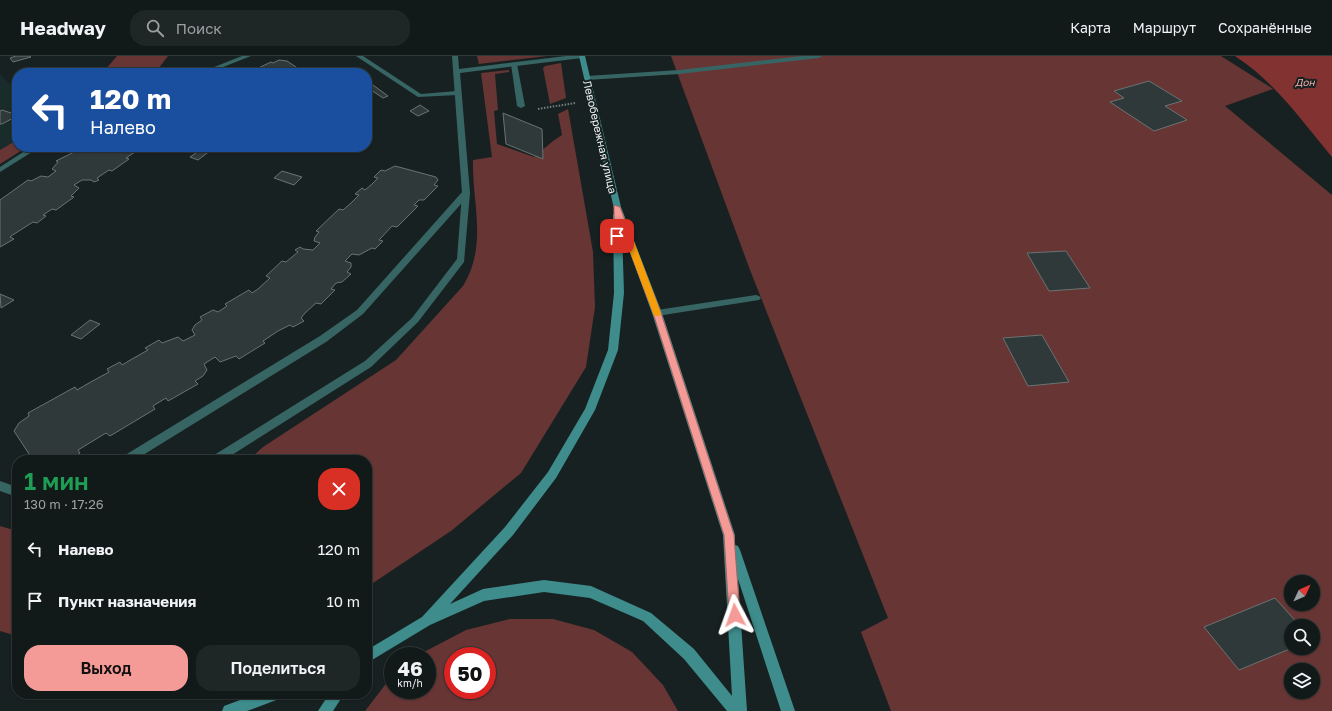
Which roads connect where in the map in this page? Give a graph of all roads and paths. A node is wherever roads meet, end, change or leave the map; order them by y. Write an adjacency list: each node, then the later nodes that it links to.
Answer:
1 (248, 56): 7 (street)
2 (359, 56): 10 (street)
3 (455, 56): 8 (street)
4 (582, 56): 6 (street); 9 (main road, Левобережная улица)
5 (819, 56): 9 (street)
6 (514, 64): 8 (street); 12 (street)
7 (216, 68)
8 (456, 71): 10 (street)
9 (587, 78): 11 (main road, Левобережная улица)
10 (457, 93): 15 (street)
11 (591, 101): 12 (path); 16 (main road, Левобережная улица)
12 (521, 106)
13 (28, 152): 14 (street)
14 (0, 170)
15 (466, 192): 19 (street); 20 (street)
16 (617, 207): 18 (main road, Левобережная улица); 24 (main road)
17 (756, 298): 18 (street)
18 (657, 313): 23 (main road, Левобережная улица)
19 (134, 455)
20 (223, 455)
21 (0, 486): 22 (street)
22 (12, 490)
23 (729, 535): 31 (main road, Левобережная улица); 32 (main road, Левобережная улица)
24 (426, 621): 25 (main road); 30 (main road)
25 (372, 654)
26 (261, 699): 28 (main road)
27 (333, 699): 29 (main road)
28 (229, 711)
29 (325, 711)
30 (736, 711)
31 (740, 711)
32 (788, 711)

